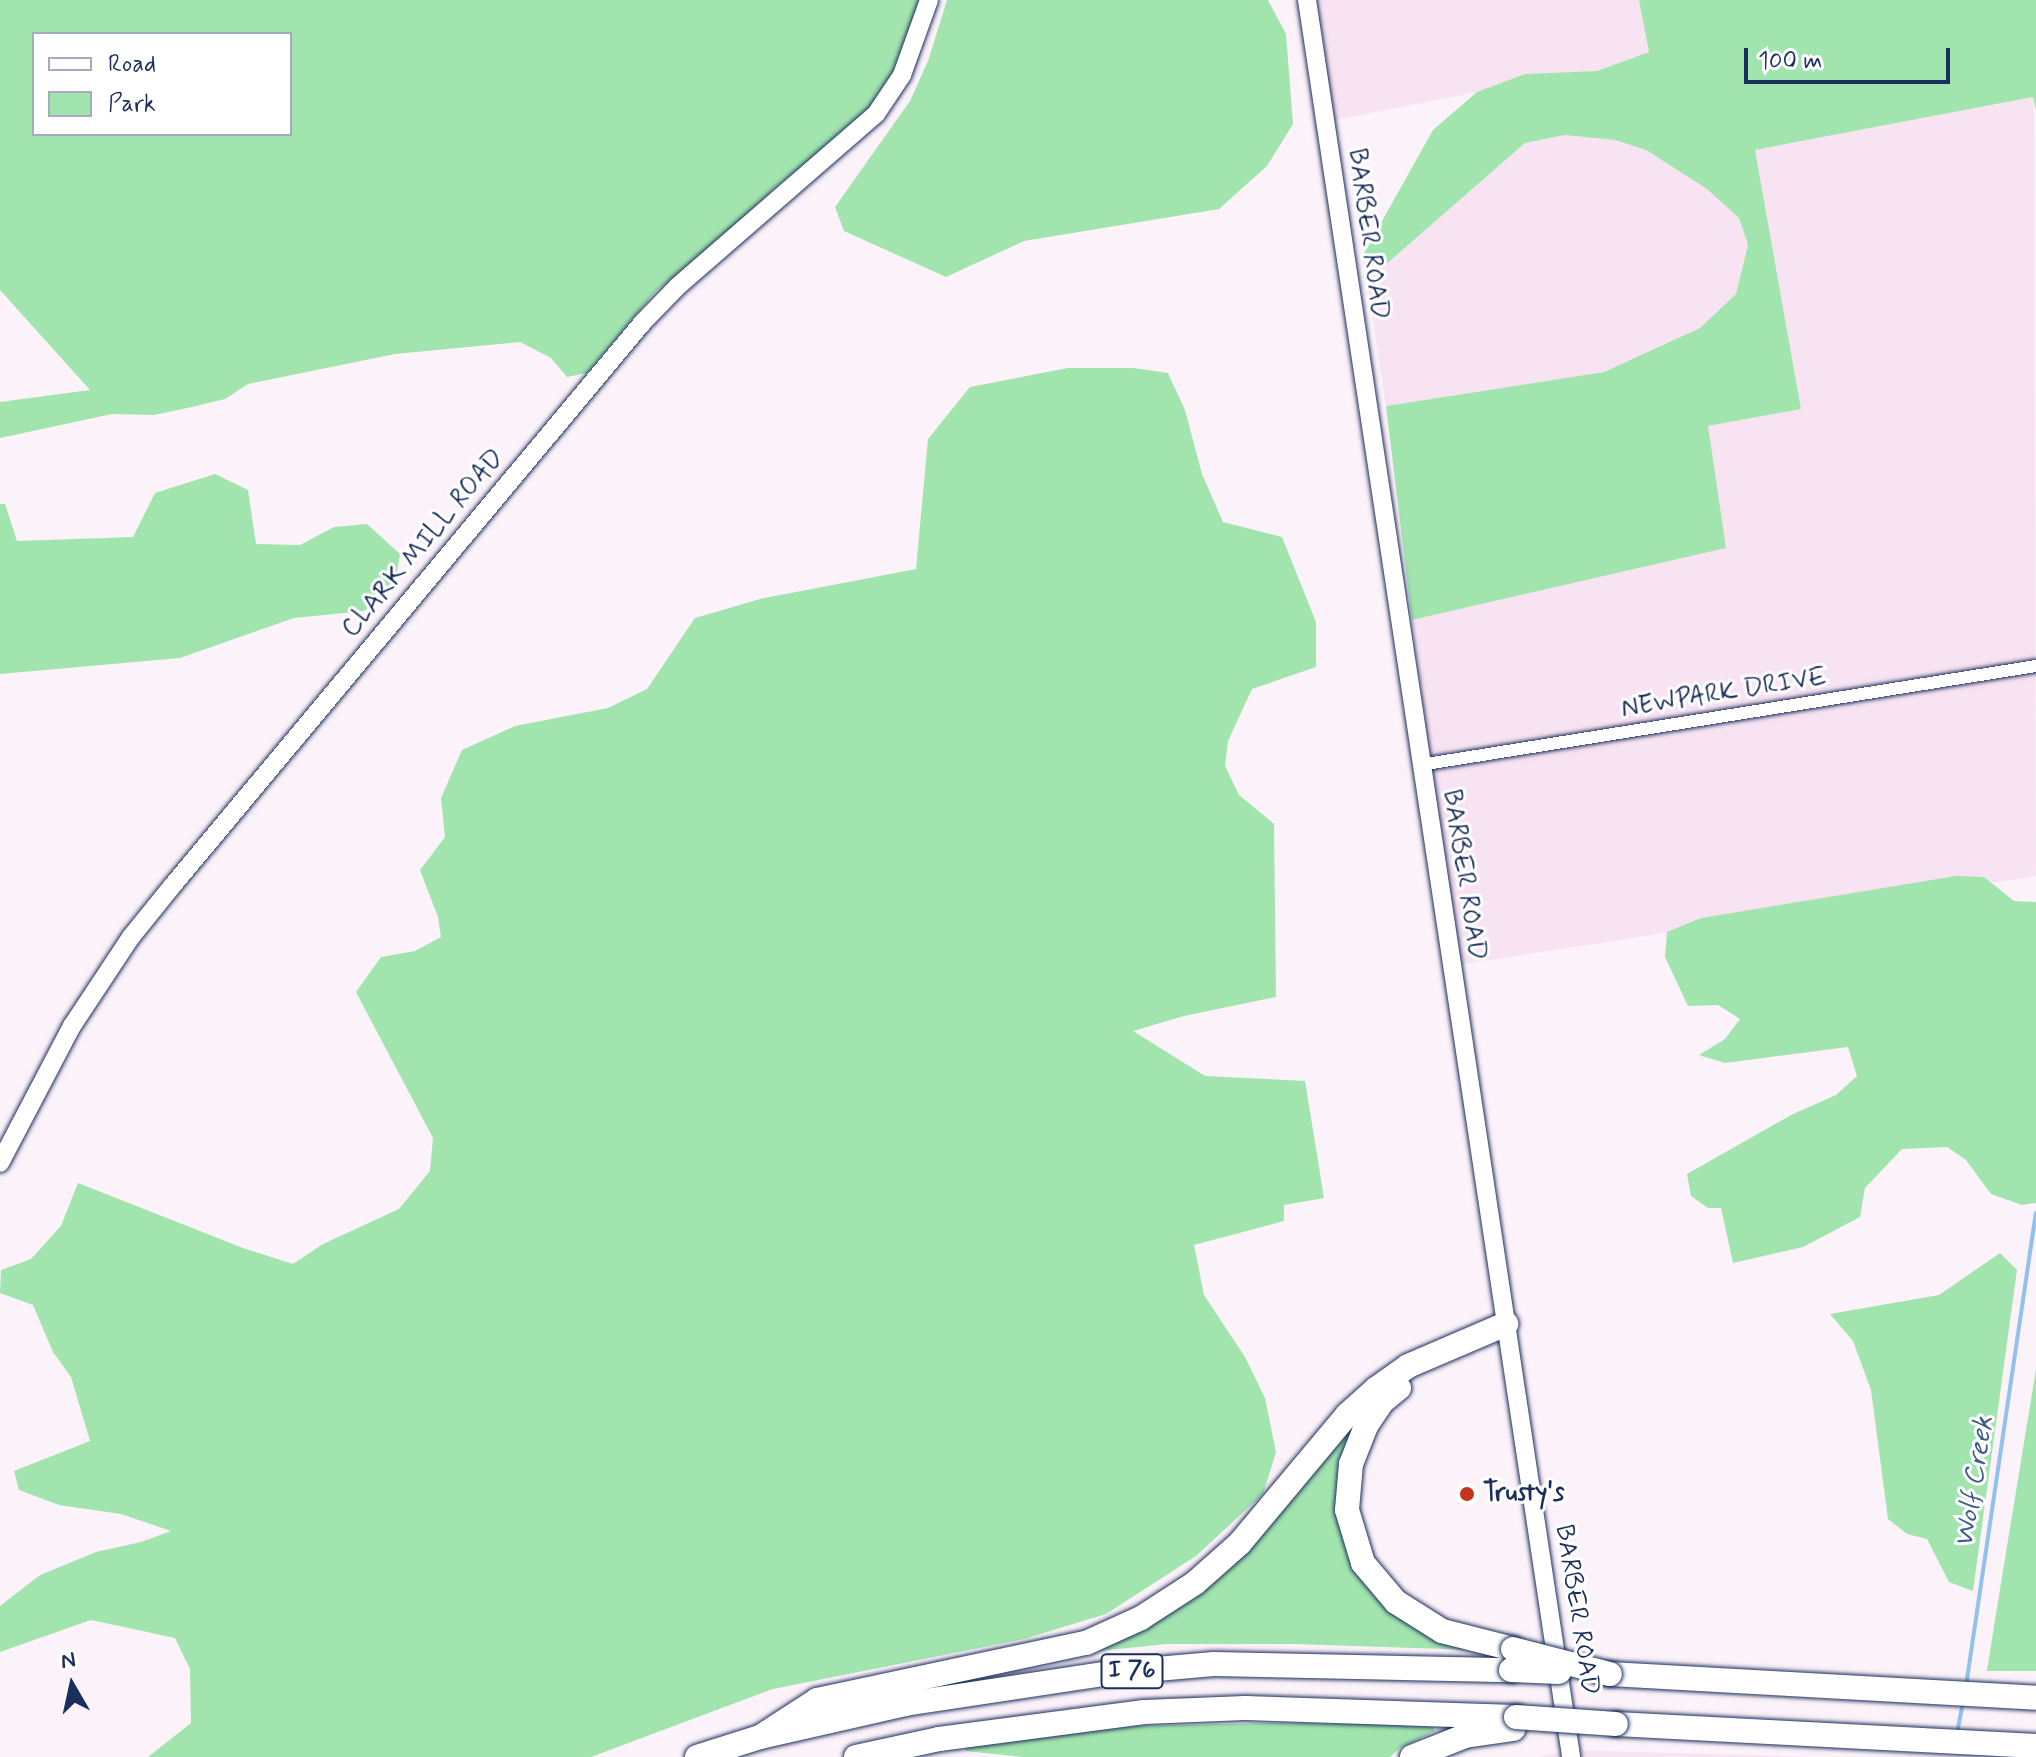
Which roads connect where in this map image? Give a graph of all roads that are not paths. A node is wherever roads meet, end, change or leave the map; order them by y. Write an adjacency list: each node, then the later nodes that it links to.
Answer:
1 (929, 0): 5 (main road, CLARK MILL ROAD)
2 (1307, 0): 4 (main road, BARBER ROAD)
3 (2036, 666): 4 (street, NEWPARK DRIVE)
4 (1420, 765): 6 (main road, BARBER ROAD)
5 (0, 1163)
6 (1507, 1332): 7 (highway); 10 (highway); 15 (main road, BARBER ROAD)
7 (1512, 1660): 8 (highway, bridge); 10 (highway, I 76)
8 (2036, 1698)
9 (1518, 1722): 11 (highway, bridge); 13 (highway, I 76); 14 (highway)
10 (760, 1737): 12 (highway, I 76)
11 (2036, 1746)
12 (697, 1757)
13 (856, 1757)
14 (1412, 1757)
15 (1571, 1757)

